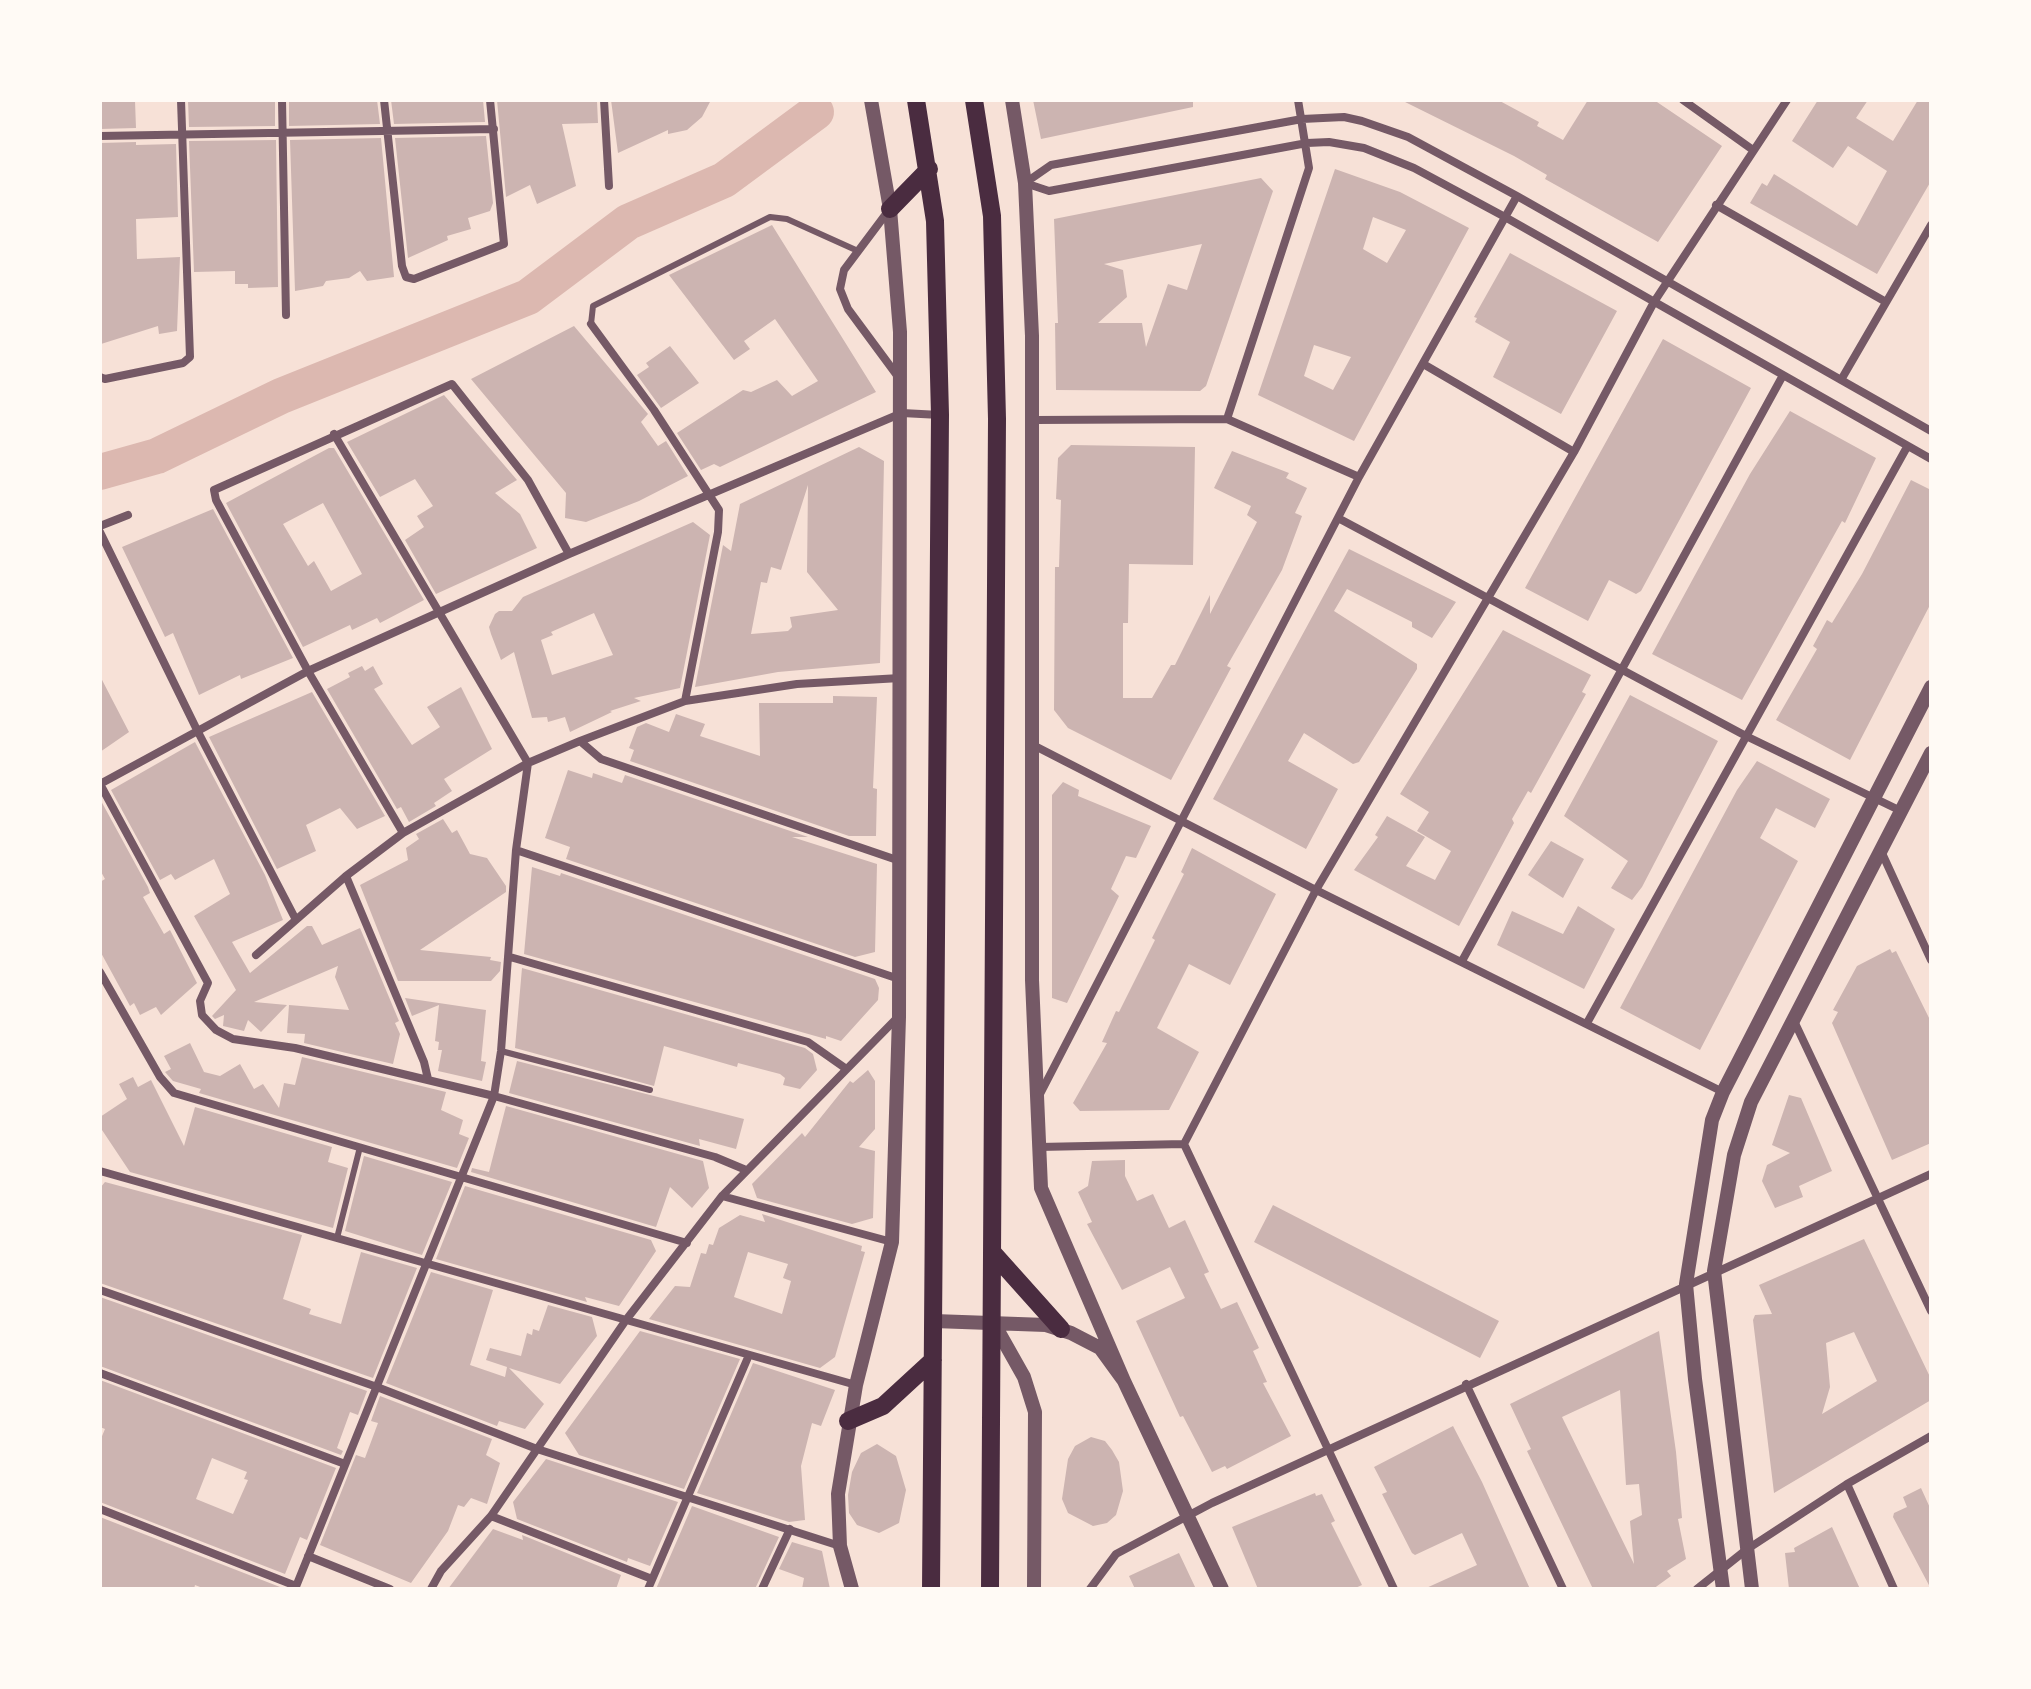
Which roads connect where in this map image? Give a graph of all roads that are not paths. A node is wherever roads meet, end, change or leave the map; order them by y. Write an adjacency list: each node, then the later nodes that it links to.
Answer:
1 (181, 100): 17 (street)
2 (282, 100): 16 (street)
3 (384, 100): 15 (street)
4 (490, 100): 14 (street)
5 (604, 100): 23 (street)
6 (871, 100): 26 (street)
7 (916, 100): 21 (main road)
8 (974, 100): 107 (main road)
9 (1012, 100): 22 (street)
10 (1298, 100): 13 (street)
11 (1683, 100): 20 (street)
12 (1787, 100): 20 (street)
13 (1302, 119): 19 (street); 22 (street); 24 (street)
14 (494, 129): 15 (street); 15 (street)
15 (387, 131): 16 (street)
16 (282, 133): 17 (street); 33 (street)
17 (182, 135): 18 (street); 36 (street)
18 (100, 136)
19 (1307, 143): 22 (street); 27 (street); 42 (street)
20 (1753, 150): 25 (street)
21 (929, 169): 26 (main road); 41 (main road)
22 (1025, 183): 43 (street)
23 (609, 186)
24 (1517, 196): 27 (street); 30 (street)
25 (1716, 205): 30 (street); 32 (street)
26 (890, 209): 29 (street); 39 (street)
27 (1505, 217): 31 (street); 35 (street)
28 (1930, 228): 32 (street)
29 (858, 251): 34 (lane); 39 (street)
30 (1667, 281): 31 (street); 38 (street)
31 (1654, 302): 37 (street); 47 (street)
32 (1886, 302): 38 (street)
33 (286, 315)
34 (591, 324): 50 (street)
35 (1425, 365): 47 (street); 49 (street)
36 (100, 377)
37 (1782, 377): 46 (street); 58 (street)
38 (1841, 380): 44 (street)
39 (901, 381): 40 (street)
40 (902, 413): 41 (street); 50 (street); 59 (street)
41 (940, 415): 114 (main road)
42 (1227, 419): 43 (street); 49 (street)
43 (1035, 420): 65 (street)
44 (1931, 431)
45 (334, 434): 54 (street); 56 (street); 57 (street)
46 (1907, 447): 48 (street); 63 (street)
47 (1574, 452): 55 (street)
48 (1931, 459)
49 (1359, 477): 52 (street)
50 (711, 493): 54 (street); 61 (street)
51 (128, 515): 53 (street)
52 (1338, 518): 55 (street); 71 (street)
53 (100, 529): 62 (street)
54 (569, 554): 56 (street)
55 (1488, 599): 58 (street); 77 (street)
56 (439, 613): 57 (street); 67 (street)
57 (308, 671): 62 (street); 72 (street)
58 (1622, 671): 63 (street); 82 (street)
59 (900, 678): 61 (street); 75 (street)
60 (1931, 687): 69 (street)
61 (685, 701): 64 (street)
62 (197, 730): 68 (street); 78 (street)
63 (1746, 736): 69 (street); 87 (street)
64 (580, 741): 67 (street); 75 (street)
65 (1030, 744): 71 (street); 94 (street)
66 (1931, 753): 70 (street)
67 (528, 763): 72 (street); 73 (street)
68 (100, 784): 90 (street)
69 (1874, 797): 70 (street); 92 (street)
70 (1901, 811): 74 (street)
71 (1182, 820): 77 (street); 94 (street)
72 (403, 833): 76 (street)
73 (516, 850): 80 (street); 84 (street)
74 (1881, 850): 81 (street); 86 (street)
75 (901, 861): 84 (street)
76 (346, 876): 78 (street); 90 (street)
77 (1316, 890): 82 (street); 95 (street)
78 (295, 918): 79 (street)
79 (256, 955)
80 (510, 957): 88 (street); 89 (street)
81 (1931, 960)
82 (1462, 961): 87 (street)
83 (100, 972): 96 (street)
84 (899, 979): 85 (street)
85 (899, 1017): 89 (street); 105 (street)
86 (1794, 1021): 103 (street); 109 (street)
87 (1587, 1023): 92 (street)
88 (501, 1051): 91 (lane); 93 (street)
89 (845, 1068): 98 (street)
90 (428, 1079): 93 (street)
91 (650, 1090)
92 (1723, 1092): 110 (street)
93 (494, 1096): 98 (street); 101 (street)
94 (1037, 1101): 97 (street)
95 (1184, 1144): 97 (street); 126 (street)
96 (360, 1147): 101 (street); 104 (lane)
97 (1039, 1147): 120 (street)
98 (746, 1170): 102 (street)
99 (100, 1171): 104 (street)
100 (1931, 1174): 103 (street)
101 (461, 1175): 106 (street); 108 (street)
102 (722, 1196): 105 (street); 106 (street)
103 (1877, 1197): 109 (street); 112 (street)
104 (337, 1238): 108 (street)
105 (892, 1242): 122 (street)
106 (687, 1243): 113 (street)
107 (993, 1253): 115 (main road); 116 (main road)
108 (428, 1261): 113 (street); 123 (street)
109 (1714, 1271): 110 (street); 136 (street)
110 (1686, 1284): 121 (street); 138 (street)
111 (100, 1290): 123 (street)
112 (1931, 1311)
113 (626, 1320): 117 (street); 127 (street)
114 (934, 1321): 115 (street); 118 (main road)
115 (993, 1322): 116 (street); 147 (main road); 148 (street)
116 (1061, 1329): 120 (street)
117 (749, 1355): 122 (street); 130 (street)
118 (933, 1360): 124 (main road); 146 (main road)
119 (100, 1373): 128 (street)
120 (1124, 1381): 133 (street)
121 (1466, 1384): 126 (street); 152 (street)
122 (856, 1385): 124 (street)
123 (377, 1387): 127 (street); 128 (street)
124 (848, 1421): 135 (street)
125 (1931, 1436): 129 (street)
126 (1328, 1448): 133 (street); 151 (street)
127 (537, 1449): 130 (street); 132 (street)
128 (345, 1464): 137 (street)
129 (1847, 1484): 136 (street); 156 (street)
130 (687, 1498): 134 (street); 139 (street)
131 (100, 1509): 140 (street)
132 (491, 1516): 139 (street); 142 (street)
133 (1187, 1516): 149 (street); 150 (street)
134 (790, 1529): 135 (street); 144 (street)
135 (840, 1546): 145 (street)
136 (1746, 1550): 138 (street); 155 (street)
137 (308, 1556): 140 (street); 141 (street)
138 (1721, 1571): 153 (street); 154 (street)
139 (652, 1579): 143 (street)
140 (295, 1588)
141 (390, 1589)
142 (431, 1589)
143 (648, 1589)
144 (762, 1589)
145 (852, 1589)
146 (931, 1589)
147 (990, 1589)
148 (1034, 1589)
149 (1090, 1589)
150 (1222, 1589)
151 (1394, 1589)
152 (1563, 1589)
153 (1697, 1589)
154 (1723, 1589)
155 (1752, 1589)
156 (1894, 1589)

